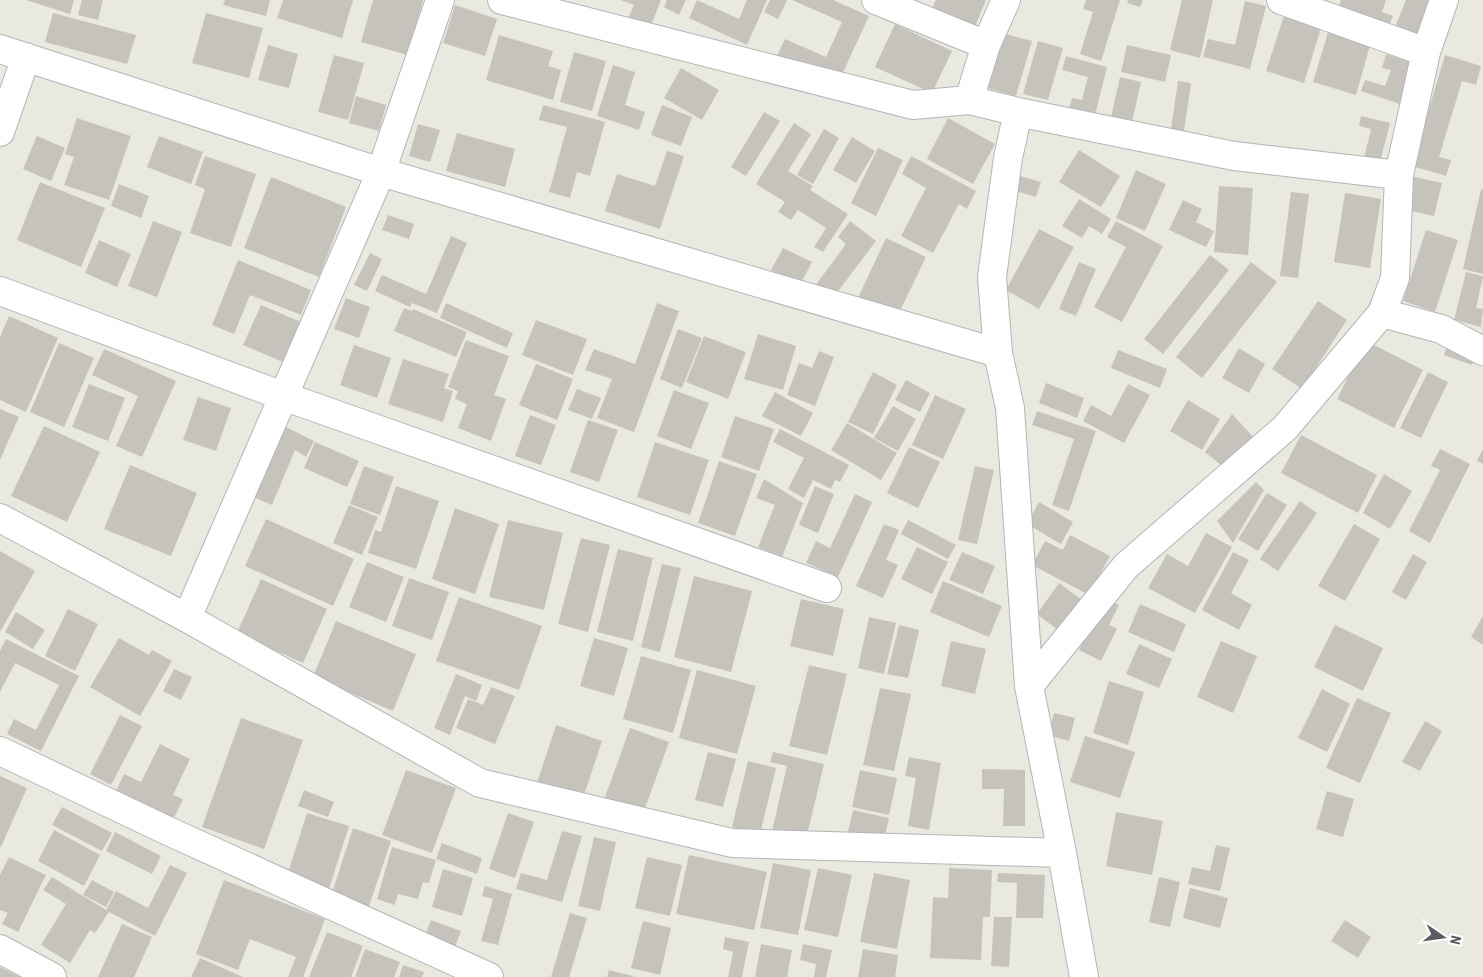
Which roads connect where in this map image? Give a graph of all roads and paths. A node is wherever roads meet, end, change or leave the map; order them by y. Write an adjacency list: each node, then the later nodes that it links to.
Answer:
1 (440, 0): 14 (street)
2 (502, 0): 11 (street)
3 (876, 0): 7 (street)
4 (1006, 0): 7 (street)
5 (1281, 0): 9 (street)
6 (1444, 0): 9 (street)
7 (986, 44): 11 (street)
8 (0, 49): 10 (street)
9 (1426, 52): 15 (street)
10 (26, 57): 13 (street); 14 (street)
11 (969, 100): 12 (street)
12 (1018, 112): 15 (street); 19 (street)
13 (0, 132)
14 (380, 172): 19 (street); 20 (street)
15 (1399, 175): 17 (street)
16 (0, 291): 20 (street)
17 (1382, 313): 18 (street); 24 (street)
18 (1483, 350)
19 (998, 354): 24 (street)
20 (283, 396): 22 (street); 23 (street)
21 (0, 518): 23 (street)
22 (827, 588)
23 (187, 618): 26 (street)
24 (1029, 686): 26 (street)
25 (0, 751): 29 (street)
26 (1062, 853): 30 (street)
27 (0, 948): 28 (street)
28 (52, 977)
29 (489, 977)
30 (1084, 977)

